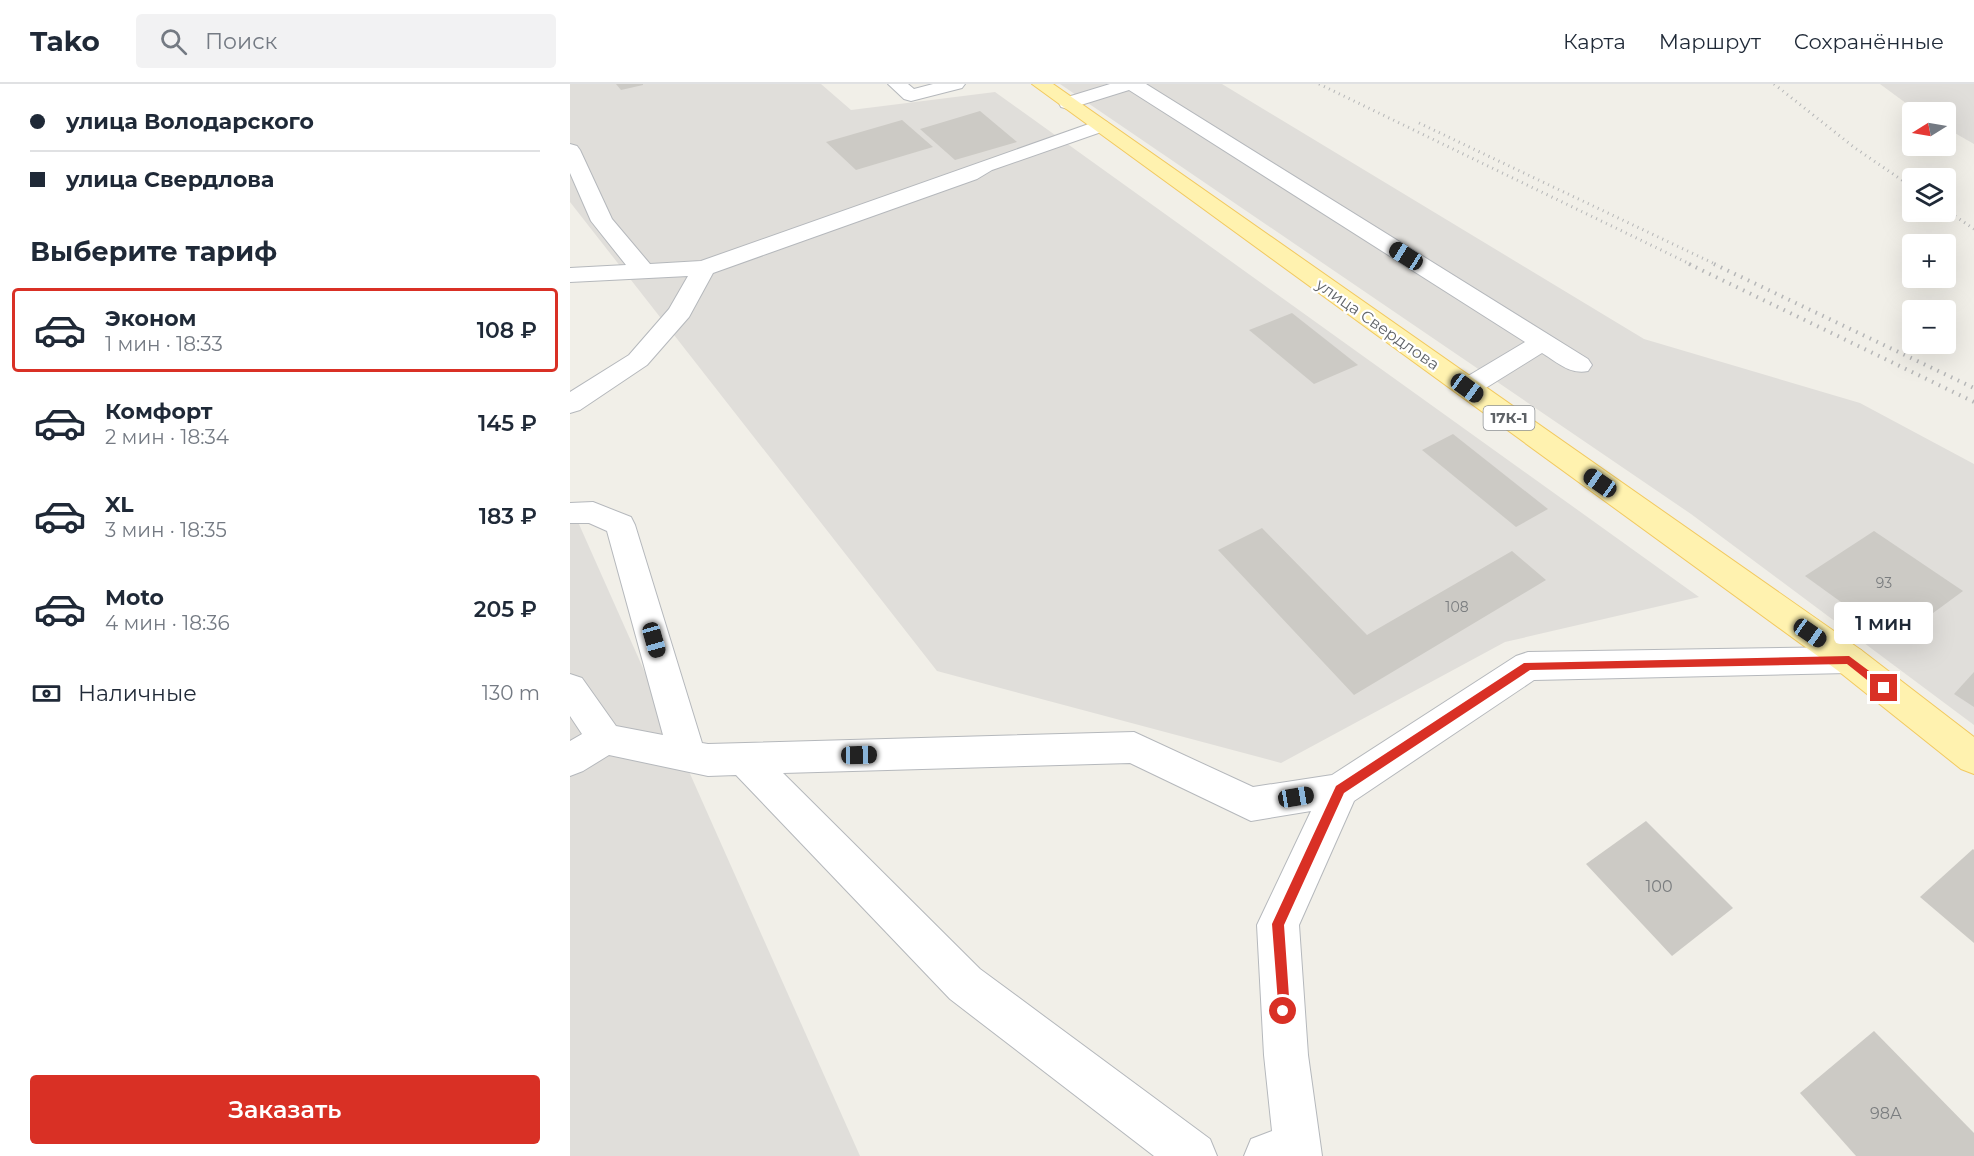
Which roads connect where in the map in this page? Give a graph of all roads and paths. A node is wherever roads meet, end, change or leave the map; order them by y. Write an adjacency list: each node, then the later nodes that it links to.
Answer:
1 (897, 84): 2 (street)
2 (956, 84)
3 (1041, 84): 5 (main road, улица Свердлова / 17К-1)
4 (1131, 84): 5 (street); 11 (street)
5 (1068, 103): 6 (main road, улица Свердлова / 17К-1)
6 (1100, 126): 8 (street); 13 (main road, улица Свердлова / 17К-1)
7 (570, 150): 9 (street)
8 (704, 268): 9 (street); 14 (street)
9 (644, 272): 10 (street)
10 (570, 275)
11 (1542, 342): 12 (street); 13 (street)
12 (1579, 365)
13 (1467, 388): 16 (main road, улица Свердлова / 17К-1)
14 (570, 404)
15 (570, 513): 19 (street)
16 (1849, 660): 20 (main road, улица Свердлова / 17К-1); 23 (street)
17 (570, 688): 18 (street)
18 (605, 739): 19 (street); 22 (street)
19 (687, 755): 21 (street)
20 (1974, 758)
21 (744, 759): 23 (street); 25 (street)
22 (570, 760)
23 (1340, 790): 24 (street)
24 (1288, 1153)
25 (1193, 1156)

